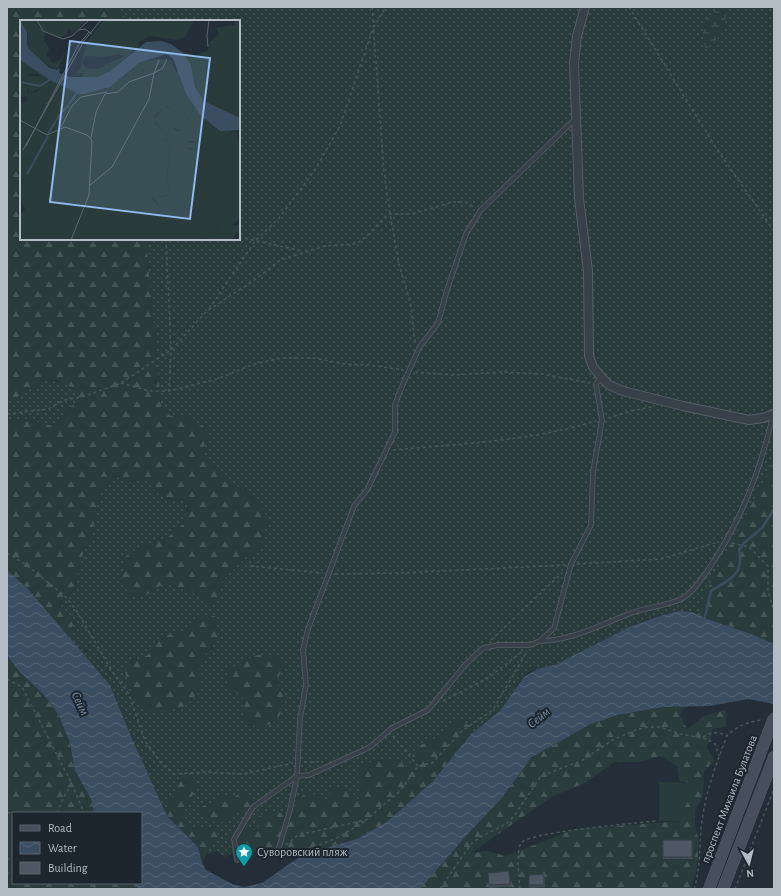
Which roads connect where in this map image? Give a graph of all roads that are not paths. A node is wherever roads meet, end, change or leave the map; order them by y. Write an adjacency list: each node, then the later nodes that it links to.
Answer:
1 (585, 7): 2 (street)
2 (576, 118): 3 (street); 8 (lane)
3 (598, 381): 4 (street); 5 (lane)
4 (774, 414): 5 (lane)
5 (540, 642): 8 (lane)
6 (774, 718): 11 (street, проспект Михаила Булатова, bridge)
7 (774, 757): 12 (street)
8 (297, 776): 9 (lane); 10 (lane)
9 (278, 851)
10 (237, 860)
11 (709, 889)
12 (723, 889)

